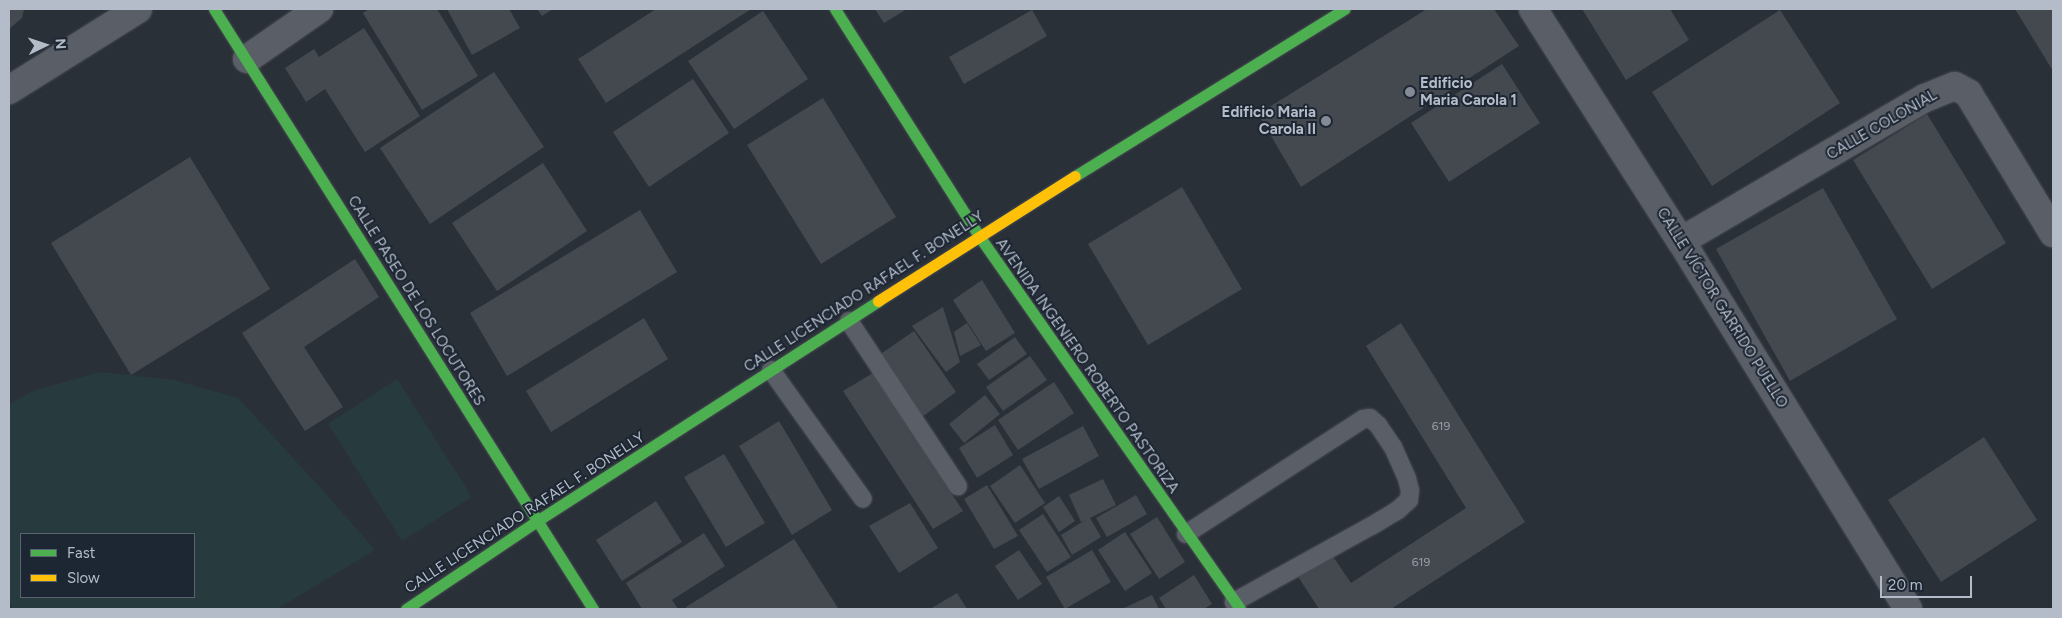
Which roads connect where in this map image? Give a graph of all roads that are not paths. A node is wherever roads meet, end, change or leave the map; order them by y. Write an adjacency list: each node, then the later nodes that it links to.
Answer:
1 (138, 9): 8 (street)
2 (214, 9): 7 (street, CALLE PASEO DE LOS LOCUTORES)
3 (319, 9): 7 (street)
4 (835, 9): 10 (street, AVENIDA INGENIERO ROBERTO PASTORIZA)
5 (1344, 9): 10 (street, CALLE LICENCIADO RAFAEL F. BONELLY)
6 (1533, 9): 11 (street, CALLE VÍCTOR GARRIDO PUELLO)
7 (247, 59): 16 (street, CALLE PASEO DE LOS LOCUTORES)
8 (9, 90)
9 (2053, 233): 11 (street, CALLE COLONIAL)
10 (979, 236): 12 (street, CALLE LICENCIADO RAFAEL F. BONELLY); 17 (street, AVENIDA INGENIERO ROBERTO PASTORIZA)
11 (1681, 241): 21 (street, CALLE VÍCTOR GARRIDO PUELLO)
12 (849, 320): 13 (street, CALLE LICENCIADO RAFAEL F. BONELLY); 14 (lane)
13 (771, 370): 15 (lane); 16 (street, CALLE LICENCIADO RAFAEL F. BONELLY)
14 (958, 486)
15 (863, 499)
16 (537, 521): 19 (street, CALLE LICENCIADO RAFAEL F. BONELLY); 20 (street, CALLE PASEO DE LOS LOCUTORES)
17 (1186, 534): 18 (street, AVENIDA INGENIERO ROBERTO PASTORIZA); 18 (lane)
18 (1237, 606)
19 (406, 609)
20 (593, 609)
21 (1908, 609)

